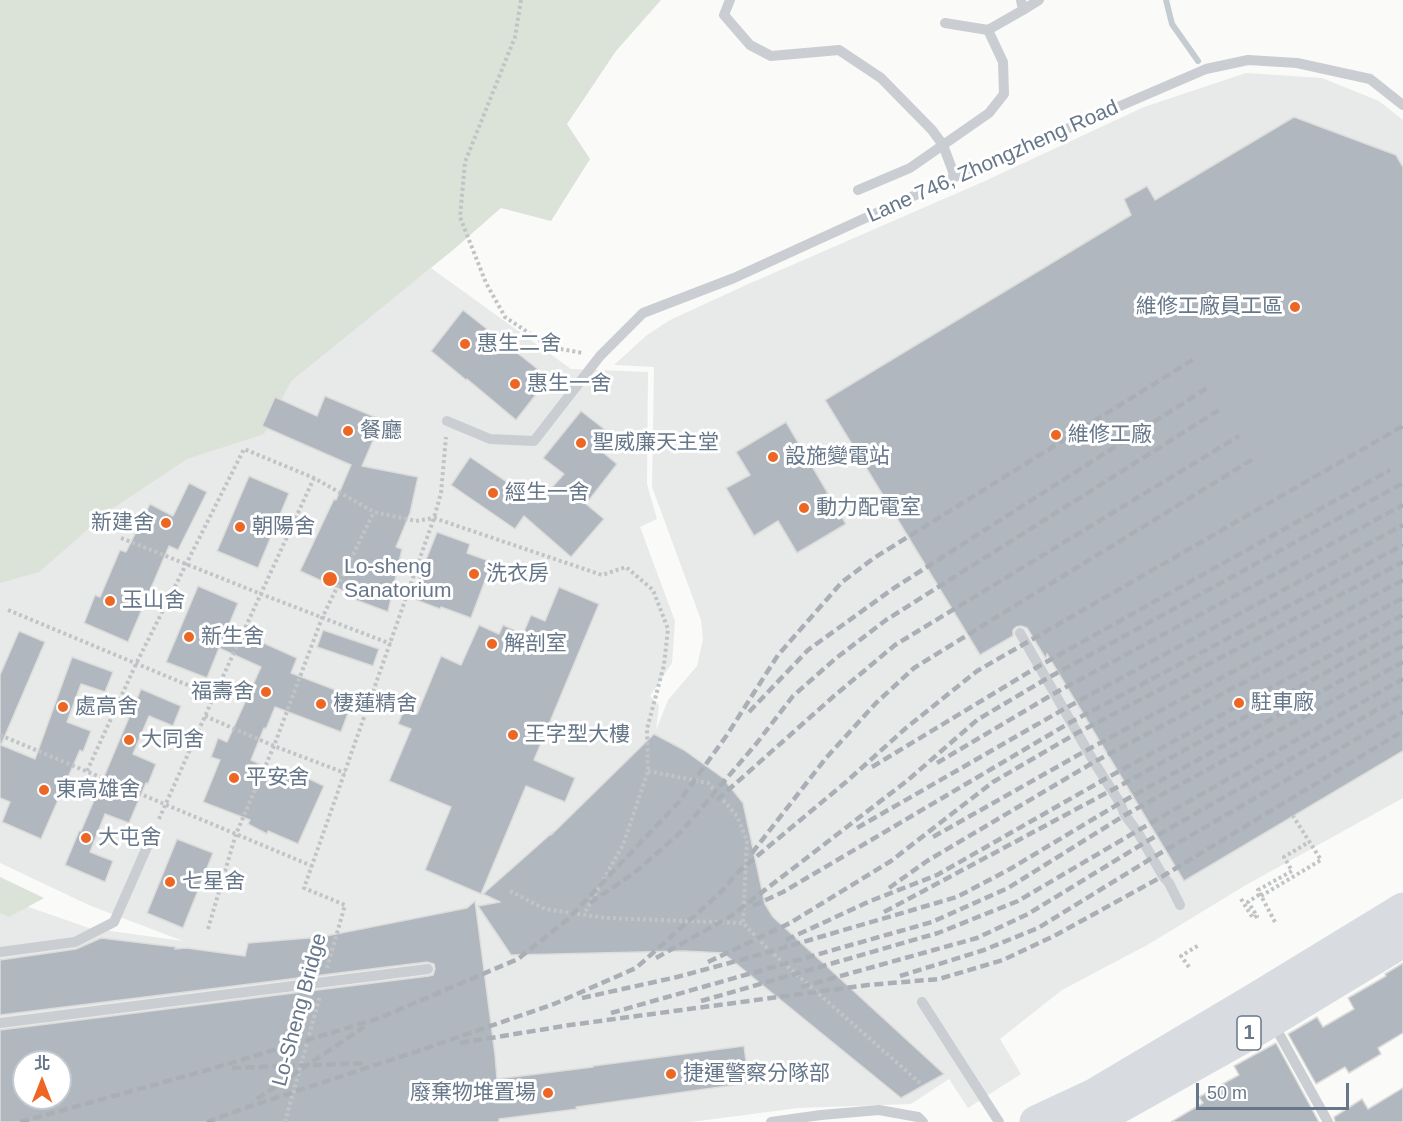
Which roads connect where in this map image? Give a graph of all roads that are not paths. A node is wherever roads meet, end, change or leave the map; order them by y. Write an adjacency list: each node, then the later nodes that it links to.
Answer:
1 (730, 0): 7 (lane)
2 (1039, 0): 3 (lane)
3 (1022, 5): 5 (lane)
4 (945, 22): 5 (lane)
5 (988, 30): 7 (lane)
6 (1403, 105): 8 (lane, Lane 746, Zhongzheng Road)
7 (943, 145): 8 (lane); 9 (lane)
8 (955, 177): 10 (lane, Lane 746, Zhongzheng Road)
9 (858, 190)
10 (447, 421)
11 (1020, 633): 13 (lane)
12 (154, 831): 16 (lane)
13 (1180, 905)
14 (1403, 909): 24 (main road, 1)
15 (1403, 941): 19 (main road, 1)
16 (0, 952)
17 (428, 969): 20 (lane)
18 (922, 1002): 23 (lane)
19 (1271, 1021): 25 (main road, 1); 26 (lane)
20 (0, 1023)
21 (771, 1122): 22 (lane)
22 (923, 1122)
23 (999, 1122)
24 (1036, 1122)
25 (1092, 1122)
26 (1328, 1122)

